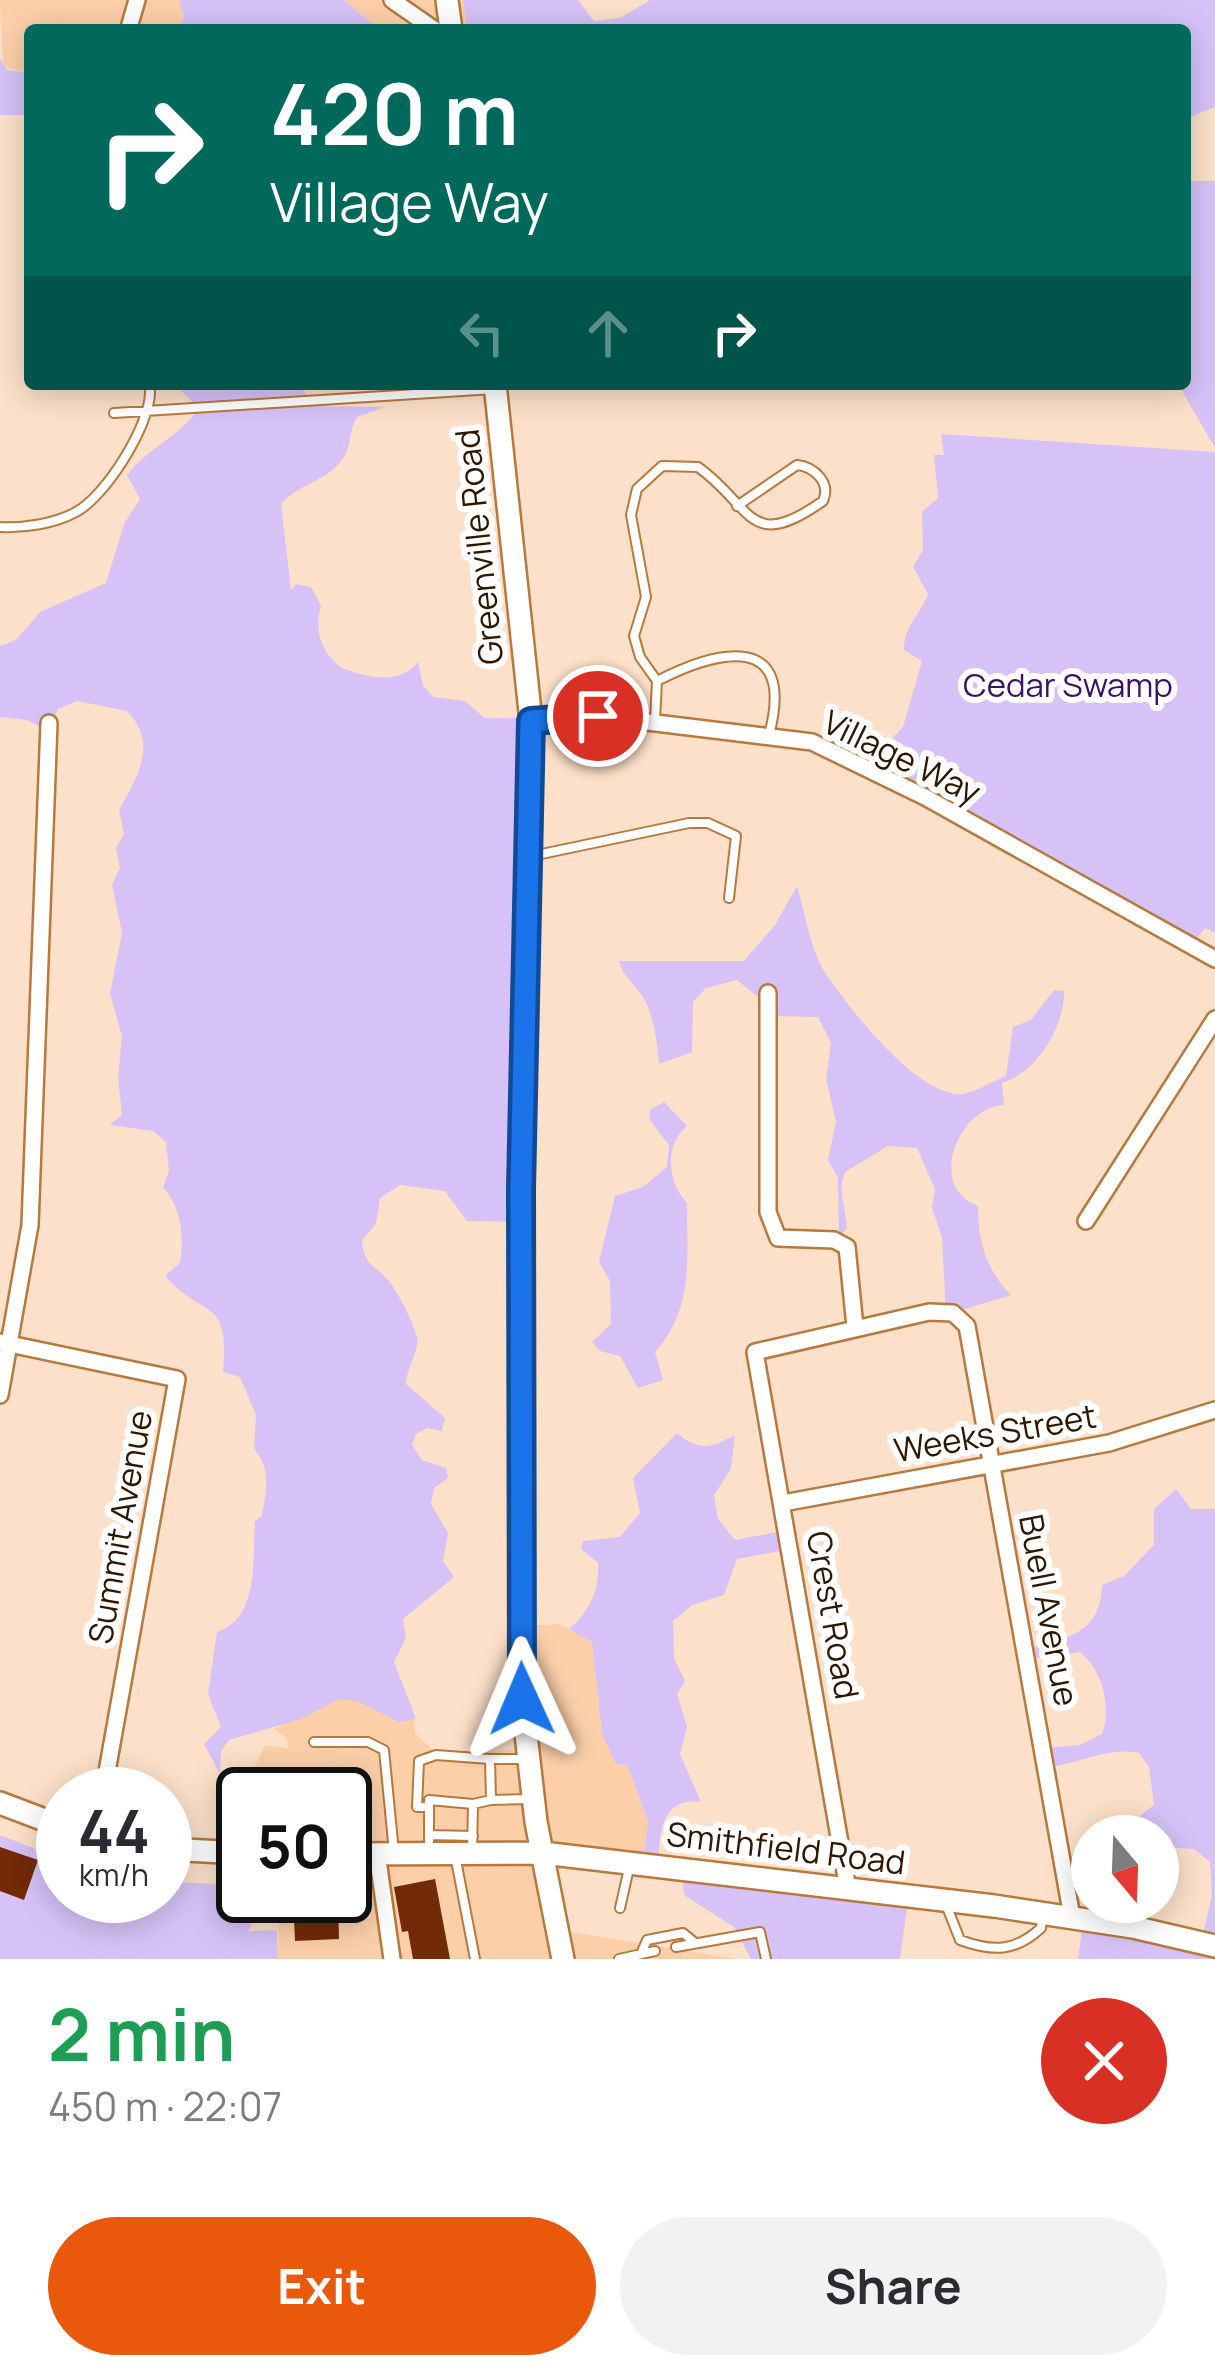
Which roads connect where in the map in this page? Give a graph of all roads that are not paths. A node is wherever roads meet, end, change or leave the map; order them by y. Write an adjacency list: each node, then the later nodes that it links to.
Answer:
1 (137, 0): 3 (street)
2 (392, 0): 4 (street)
3 (130, 24)
4 (426, 24)
5 (454, 390): 8 (lane)
6 (495, 390): 13 (main road, Greenville Road)
7 (150, 392): 8 (lane)
8 (150, 412): 9 (lane); 11 (lane)
9 (113, 413)
10 (737, 506): 10 (lane); 12 (lane)
11 (0, 527)
12 (657, 681): 14 (lane); 16 (lane)
13 (531, 721): 14 (street, Village Way); 17 (main road, Greenville Road)
14 (655, 721): 16 (street, Village Way)
15 (49, 723): 24 (street)
16 (769, 735): 19 (street, Village Way)
17 (531, 856): 18 (lane); 31 (main road, Greenville Road)
18 (729, 898)
19 (1215, 959)
20 (768, 993): 23 (street)
21 (1215, 1019): 22 (street)
22 (1086, 1221)
23 (855, 1327): 27 (street, Buell Avenue); 28 (street, Crest Road)
24 (5, 1344): 25 (street); 32 (street, Summit Avenue)
25 (0, 1395)
26 (1215, 1410): 27 (street, Weeks Street)
27 (991, 1468): 28 (street, Weeks Street); 49 (street, Buell Avenue)
28 (783, 1502): 46 (street, Crest Road)
29 (314, 1742): 43 (lane)
30 (490, 1759): 31 (lane); 34 (lane); 37 (lane)
31 (530, 1759): 33 (main road, Greenville Road)
32 (108, 1767)
33 (533, 1799): 34 (lane); 44 (main road, Greenville Road)
34 (491, 1800): 36 (lane)
35 (0, 1803): 38 (main road)
36 (473, 1804): 37 (lane); 41 (lane)
37 (429, 1812): 39 (lane); 40 (lane)
38 (36, 1817)
39 (442, 1817)
40 (429, 1844): 41 (main road, Smithfield Road); 43 (main road, Smithfield Road)
41 (466, 1847): 44 (main road, Smithfield Road); 59 (lane)
42 (372, 1853): 43 (main road, Smithfield Road)
43 (385, 1853): 58 (street)
44 (543, 1853): 45 (main road, Smithfield Road); 60 (main road, Greenville Road)
45 (630, 1863): 46 (main road, Smithfield Road); 48 (lane)
46 (848, 1889): 47 (main road, Smithfield Road)
47 (944, 1900): 50 (main road, Smithfield Road); 50 (lane)
48 (620, 1908)
49 (1071, 1911)
50 (1042, 1913): 51 (main road, Smithfield Road)
51 (1071, 1917)
52 (1102, 1923): 54 (main road, Smithfield Road)
53 (695, 1943): 55 (lane); 57 (lane); 62 (lane)
54 (1215, 1946)
55 (676, 1947)
56 (655, 1951): 57 (lane)
57 (641, 1954): 61 (lane)
58 (392, 1959)
59 (475, 1959)
60 (563, 1959)
61 (619, 1959)
62 (766, 1959)

